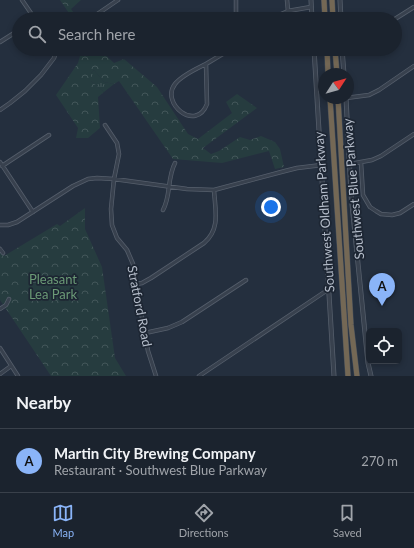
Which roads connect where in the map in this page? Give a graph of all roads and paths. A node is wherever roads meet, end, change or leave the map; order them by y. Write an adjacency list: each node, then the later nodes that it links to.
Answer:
1 (22, 0): 12 (street)
2 (118, 0): 13 (street)
3 (236, 0): 14 (street)
4 (287, 0): 11 (street)
5 (311, 0): 9 (street)
6 (324, 0): 16 (highway)
7 (332, 0): 17 (highway)
8 (340, 0): 18 (street)
9 (311, 7): 11 (street); 15 (street)
10 (414, 7): 19 (street)
11 (288, 11)
12 (30, 12)
13 (100, 12)
14 (236, 12)
15 (311, 12)
16 (325, 12)
17 (333, 12)
18 (341, 12)
19 (402, 15)
20 (12, 34): 21 (street)
21 (0, 42)
22 (55, 56): 37 (street)
23 (219, 56): 28 (street)
24 (314, 56): 45 (street, Southwest Oldham Parkway)
25 (327, 56): 30 (highway)
26 (336, 56): 31 (highway)
27 (343, 56): 32 (street)
28 (206, 64): 28 (street)
29 (414, 66): 33 (street)
30 (328, 68)
31 (337, 68)
32 (344, 68)
33 (354, 97)
34 (330, 104): 69 (highway)
35 (338, 104): 70 (highway)
36 (346, 104): 44 (street, Southwest Blue Parkway)
37 (0, 110)
38 (105, 125): 47 (street, Stratford Road)
39 (414, 134): 43 (street)
40 (49, 135): 46 (street)
41 (0, 162): 46 (street)
42 (175, 163): 48 (street)
43 (361, 163): 44 (street); 50 (street)
44 (350, 164): 71 (street, Southwest Blue Parkway)
45 (322, 165): 49 (street); 58 (street, Southwest Oldham Parkway)
46 (2, 166): 52 (street)
47 (114, 178): 48 (street); 52 (street); 57 (street, Stratford Road)
48 (169, 186): 49 (street); 51 (street)
49 (214, 190): 57 (street)
50 (414, 204)
51 (163, 210)
52 (33, 212): 53 (street)
53 (0, 225)
54 (0, 249): 55 (street)
55 (3, 253)
56 (246, 280): 61 (street)
57 (136, 284): 61 (street, Stratford Road)
58 (329, 289): 67 (street); 68 (street, Southwest Oldham Parkway)
59 (9, 299): 60 (street)
60 (0, 309)
61 (145, 333): 66 (street, Stratford Road)
62 (0, 348): 63 (street)
63 (11, 366): 64 (street); 65 (street)
64 (0, 374)
65 (18, 376)
66 (156, 376)
67 (199, 376)
68 (334, 376)
69 (348, 376)
70 (358, 376)
71 (371, 376)

